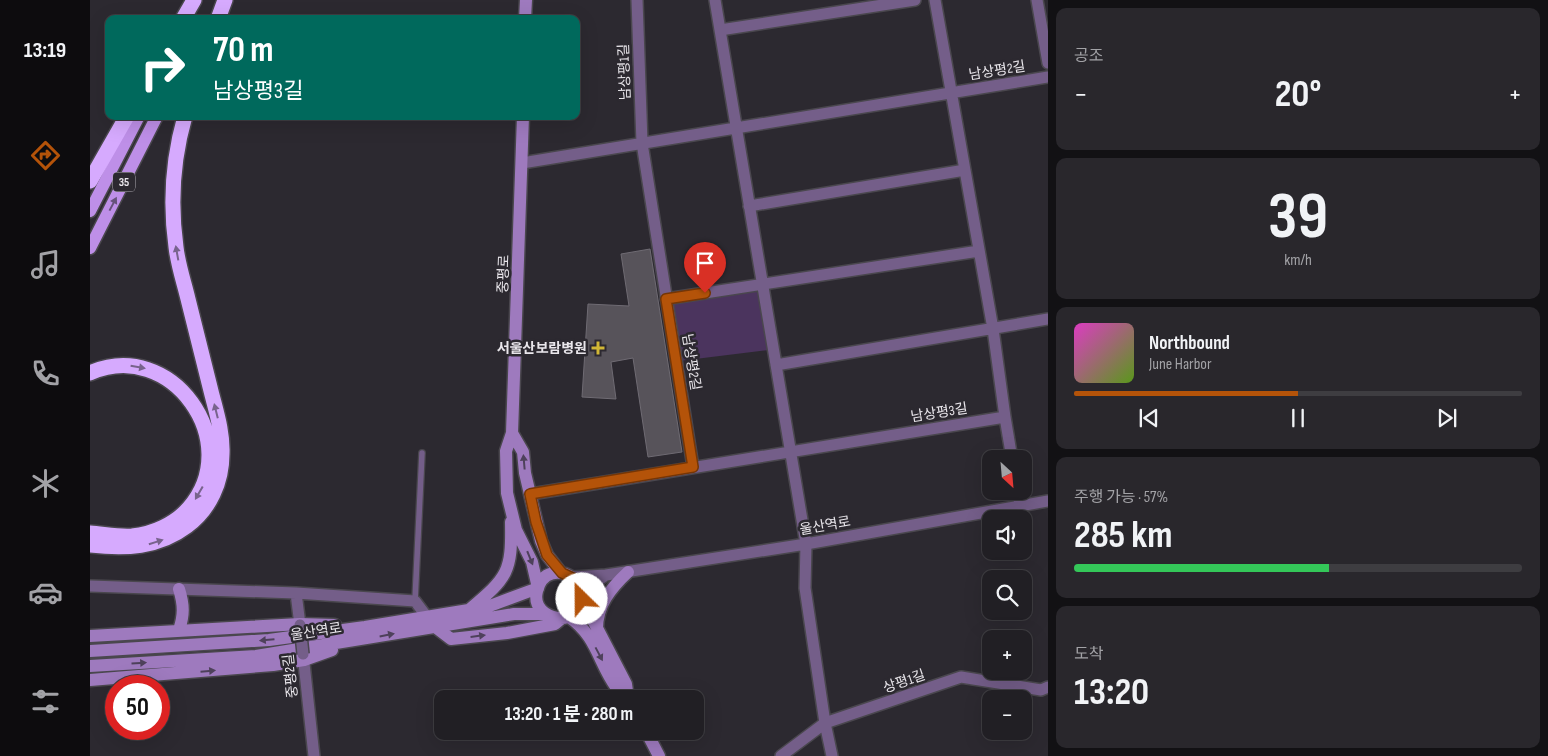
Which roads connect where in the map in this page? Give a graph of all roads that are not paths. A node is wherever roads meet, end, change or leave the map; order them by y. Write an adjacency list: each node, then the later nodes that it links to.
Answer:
1 (194, 0): 11 (highway)
2 (200, 0): 12 (main road)
3 (220, 0): 13 (main road)
4 (225, 0): 14 (highway)
5 (526, 0): 15 (main road)
6 (637, 0): 26 (street, 남상평1길)
7 (715, 0): 16 (street)
8 (914, 0): 16 (street)
9 (935, 0): 19 (street)
10 (1037, 0): 17 (street)
11 (185, 15)
12 (192, 15)
13 (213, 15)
14 (219, 15)
15 (525, 15)
16 (720, 30): 25 (street)
17 (1048, 63)
18 (1048, 77): 19 (street, 남상평2길)
19 (951, 93): 25 (street, 남상평2길); 28 (street)
20 (125, 120): 29 (highway)
21 (137, 120): 31 (main road, 35)
22 (155, 120): 32 (main road, 35, one-way to 22)
23 (184, 120): 53 (highway, one-way to 23)
24 (523, 120): 27 (main road, 중평로)
25 (736, 128): 26 (street, 남상평2길); 30 (street)
26 (642, 143): 27 (street, 남상평2길); 35 (street, 남상평2길)
27 (522, 163): 41 (main road, 중평로)
28 (965, 170): 30 (street); 33 (street)
29 (90, 181)
30 (749, 206): 34 (street)
31 (90, 211)
32 (90, 248)
33 (979, 250): 34 (street); 37 (street)
34 (762, 284): 35 (street); 38 (street)
35 (666, 299): 45 (street, 남상평2길)
36 (1048, 319): 37 (street)
37 (993, 329): 38 (street); 40 (street)
38 (776, 365): 43 (street)
39 (90, 373): 51 (highway, one-way to 51)
40 (1006, 417): 42 (street); 43 (street, 남상평3길)
41 (512, 433): 46 (main road, one-way to 41); 50 (main road, 중평로)
42 (1011, 450)
43 (790, 452): 45 (street, 남상평3길); 52 (street)
44 (422, 453): 62 (lane)
45 (693, 467): 46 (street, 남상평3길)
46 (530, 494): 55 (main road)
47 (1019, 500): 49 (street)
48 (1048, 501): 49 (street, 울산역로)
49 (1020, 505): 52 (street, 울산역로)
50 (511, 512): 58 (main road, one-way to 58); 63 (main road)
51 (90, 532)
52 (806, 544): 54 (street, 울산역로); 79 (street)
53 (90, 545)
54 (628, 572): 56 (street, 울산역로); 68 (main road)
55 (567, 575): 56 (street, 울산역로); 58 (main road); 61 (main road)
56 (606, 575): 61 (street)
57 (90, 586): 59 (street)
58 (538, 588): 63 (main road, 울산역로); 64 (main road)
59 (179, 589): 60 (street); 69 (main road)
60 (296, 593): 62 (street); 67 (street, 중평2길)
61 (582, 596): 65 (main road); 68 (main road)
62 (414, 601): 66 (street)
63 (469, 610): 66 (main road, 울산역로)
64 (545, 614): 65 (main road); 66 (main road, 울산역로)
65 (565, 618): 66 (main road, one-way to 65); 77 (main road, one-way to 77)
66 (431, 621): 70 (main road, 울산역로)
67 (300, 624): 69 (main road); 70 (main road); 73 (street, 중평2길, bridge)
68 (597, 629): 78 (main road)
69 (179, 630): 71 (main road)
70 (366, 633): 72 (main road, 울산역로, one-way to 72); 73 (main road); 74 (main road, 울산역로, one-way to 70)
71 (90, 636)
72 (90, 651)
73 (303, 657): 75 (main road, one-way to 73); 81 (street, 중평2길)
74 (90, 666)
75 (90, 680)
76 (1048, 687): 79 (street, 상평1길)
77 (618, 690)
78 (627, 690)
79 (825, 724): 83 (street, 상평1길); 84 (street)
80 (651, 740): 82 (main road)
81 (314, 756)
82 (659, 756)
83 (781, 756)
84 (832, 756)

